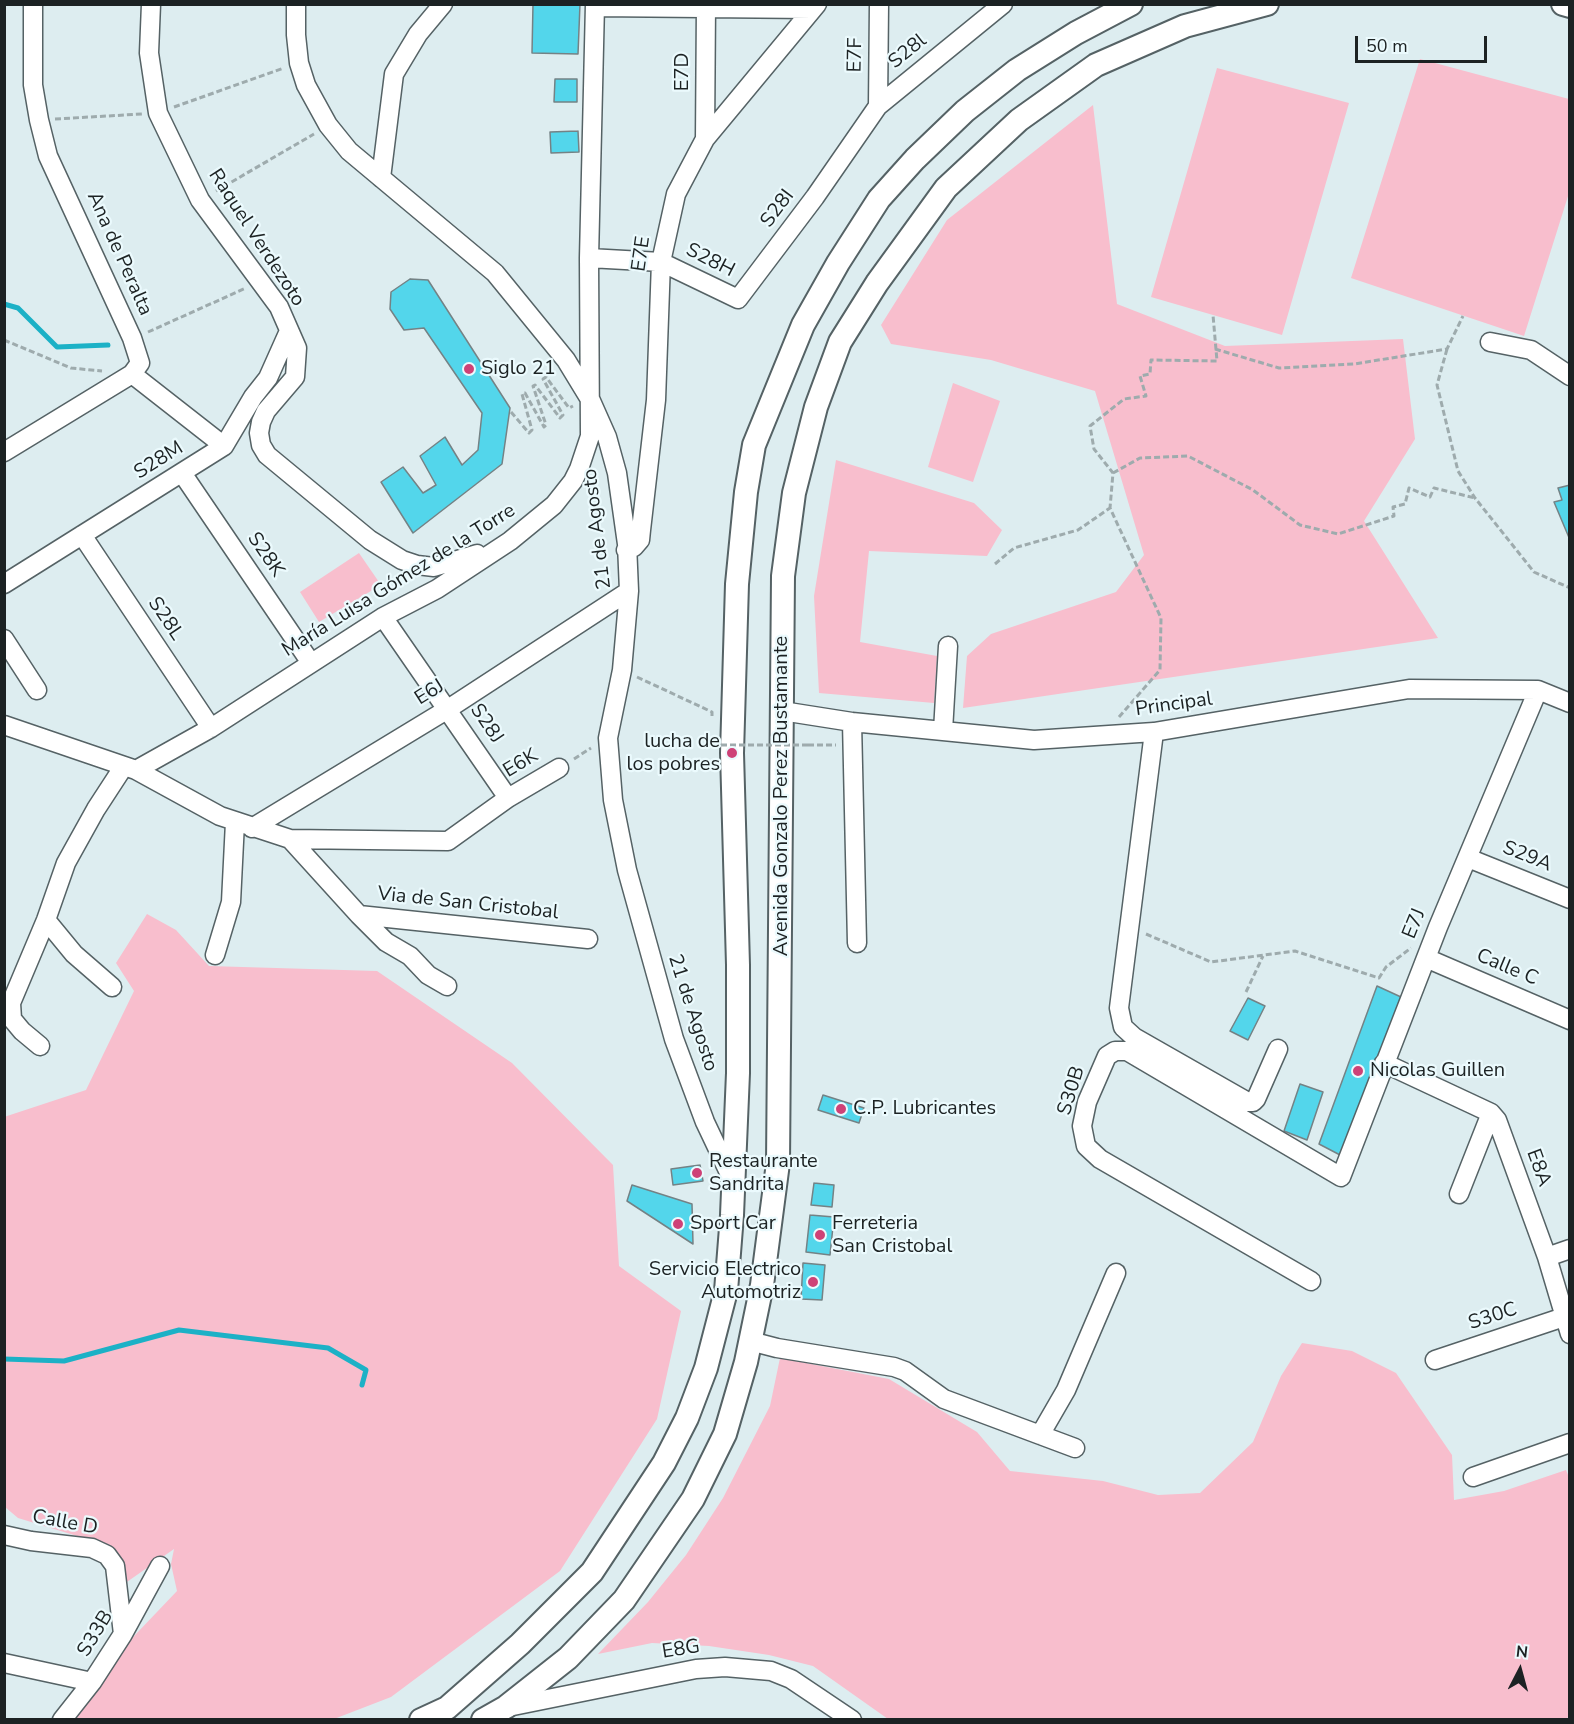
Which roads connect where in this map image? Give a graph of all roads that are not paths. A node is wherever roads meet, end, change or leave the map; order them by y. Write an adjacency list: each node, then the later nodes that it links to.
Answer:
1 (33, 4): 23 (street, Ana de Peralta)
2 (151, 4): 21 (street, Raquel Verdezoto)
3 (296, 4): 17 (street, 21 de Agosto)
4 (443, 4): 17 (street)
5 (879, 4): 14 (street, E7F)
6 (1131, 4): 69 (main road)
7 (1266, 4): 42 (main road, Avenida Gonzalo Perez Bustamante)
8 (1563, 4): 12 (main road)
9 (1001, 5): 14 (street, S28l)
10 (595, 6): 11 (street); 18 (street, María Luisa Gómez de la Torre)
11 (706, 6): 13 (street); 15 (street, E7D)
12 (1569, 6)
13 (815, 7): 15 (street, E7E)
14 (878, 106): 16 (street, S28l)
15 (705, 139): 19 (street, E7E)
16 (852, 144): 20 (street, S28I)
17 (381, 178): 25 (street, 21 de Agosto)
18 (589, 258): 19 (street, S28H); 25 (street, María Luisa Gómez de la Torre)
19 (661, 262): 20 (street, S28H); 31 (street, E7E)
20 (738, 299)
21 (289, 331): 26 (street, S28M); 30 (street, Raquel Verdezoto)
22 (1490, 342): 24 (street)
23 (132, 374): 26 (street); 27 (street)
24 (1569, 376)
25 (591, 401): 30 (street, María Luisa Gómez de la Torre); 31 (street, 21 de Agosto)
26 (224, 446): 28 (street, S28M)
27 (4, 453)
28 (182, 473): 29 (street, S28M); 37 (street, S28K)
29 (82, 535): 32 (street, S28M); 45 (street, S28L)
30 (510, 541): 34 (street, María Luisa Gómez de la Torre)
31 (626, 550): 33 (street, 21 de Agosto)
32 (4, 584)
33 (629, 591): 41 (street, E6J); 69 (street, 21 de Agosto)
34 (383, 617): 37 (street, María Luisa Gómez de la Torre); 41 (street, S28J)
35 (4, 639): 38 (street)
36 (948, 646): 46 (street)
37 (311, 663): 45 (street, María Luisa Gómez de la Torre)
38 (37, 690)
39 (1538, 690): 40 (street, Principal); 47 (street, Principal); 53 (street, E7J)
40 (1569, 703)
41 (448, 709): 50 (street, S28J); 51 (street, E6J)
42 (782, 711): 43 (street, Principal); 76 (main road, Avenida Gonzalo Perez Bustamante)
43 (852, 722): 46 (street, Principal); 58 (street)
44 (4, 725): 48 (street)
45 (211, 728): 48 (street, María Luisa Gómez de la Torre)
46 (944, 731): 47 (street, Principal)
47 (1154, 732): 65 (street)
48 (130, 768): 51 (street); 56 (street)
49 (559, 768): 50 (street, E6K)
50 (508, 798): 52 (street, E6K)
51 (244, 825): 52 (street); 60 (street)
52 (290, 839): 55 (street, Via de San Cristobal)
53 (1468, 858): 54 (street, S29A); 59 (street, E7J)
54 (1569, 899)
55 (359, 915): 57 (street, Via de San Cristobal); 61 (street)
56 (46, 920): 62 (street); 64 (street)
57 (588, 939)
58 (857, 943)
59 (1419, 952): 63 (street, Calle C); 66 (street, E7J)
60 (215, 955)
61 (447, 986)
62 (112, 987)
63 (1569, 1020)
64 (40, 1046)
65 (1278, 1049)
66 (1384, 1063): 67 (street); 68 (street, E7J)
67 (1494, 1117): 70 (street); 72 (street, E8A)
68 (1341, 1177): 74 (street, S30B)
69 (733, 1181): 89 (main road)
70 (1459, 1194)
71 (1569, 1249): 72 (street)
72 (1547, 1257): 75 (street, E8A)
73 (1116, 1274): 78 (street)
74 (1311, 1281)
75 (1567, 1326): 77 (street, S30C)
76 (750, 1341): 78 (street); 87 (main road, Avenida Gonzalo Perez Bustamante)
77 (1435, 1360)
78 (1040, 1435): 80 (street)
79 (1569, 1443): 81 (street)
80 (1075, 1448)
81 (1473, 1478)
82 (4, 1535): 84 (street, Calle D)
83 (160, 1566): 84 (street, S33B)
84 (123, 1634): 86 (street, S33B)
85 (4, 1663): 86 (street)
86 (92, 1682): 88 (street, S33B)
87 (506, 1707): 90 (main road, Avenida Gonzalo Perez Bustamante); 91 (street, E8G)
88 (62, 1719)
89 (421, 1719)
90 (483, 1719)
91 (852, 1719)

